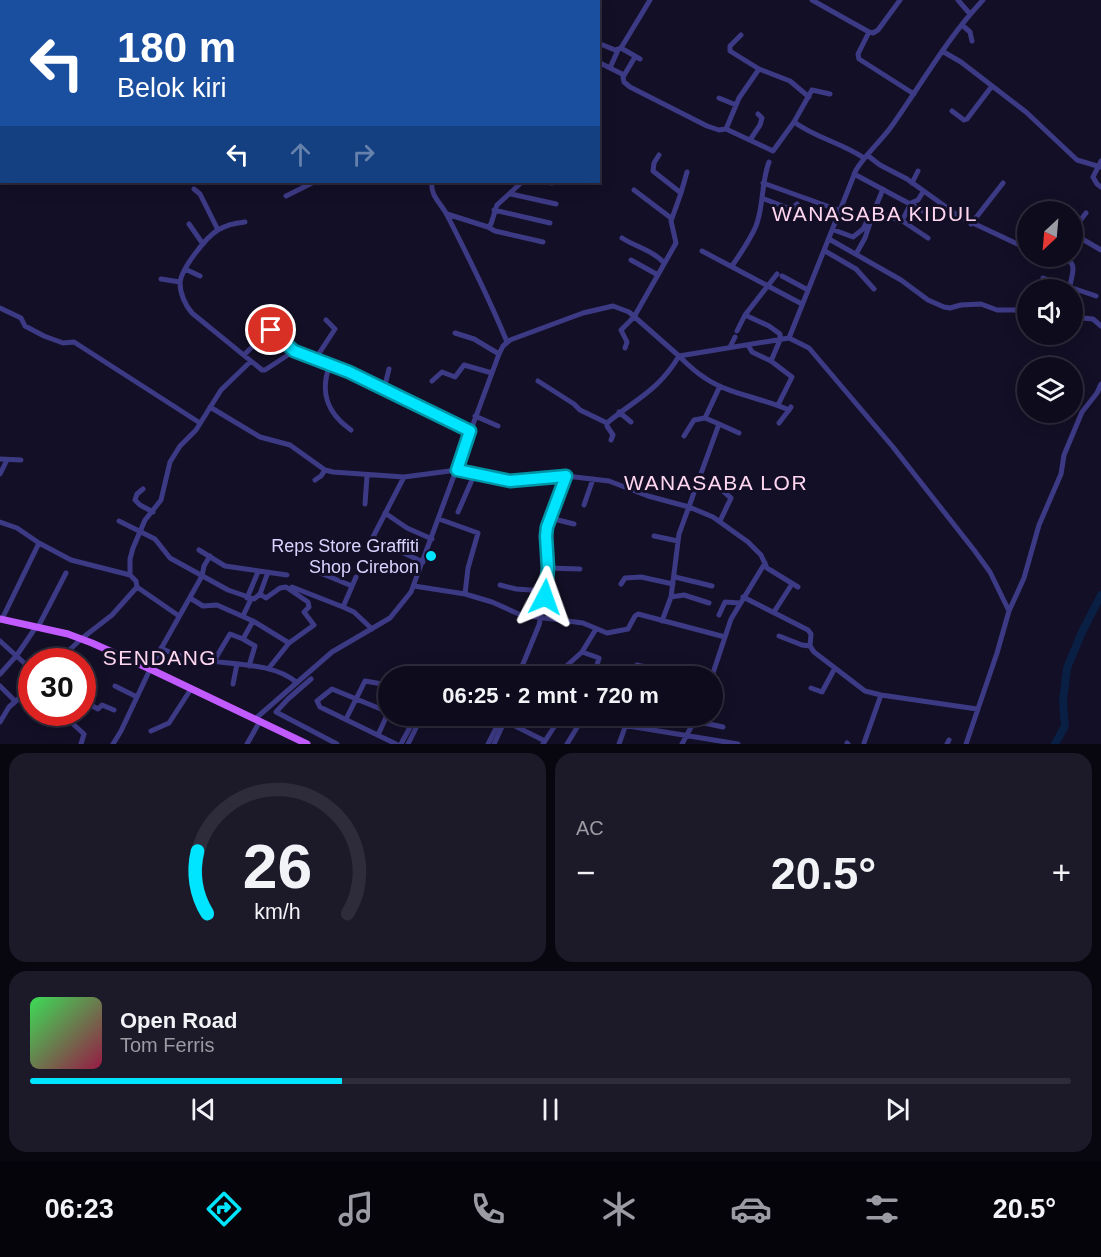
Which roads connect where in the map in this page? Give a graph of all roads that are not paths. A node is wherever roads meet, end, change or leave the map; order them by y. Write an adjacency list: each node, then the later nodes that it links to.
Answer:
1 (650, 0): 12 (street)
2 (812, 0): 8 (street)
3 (900, 0): 8 (street)
4 (958, 0): 6 (street)
5 (983, 0): 6 (street)
6 (970, 14): 7 (street)
7 (962, 25): 10 (street); 13 (street)
8 (869, 32): 20 (street)
9 (741, 35): 16 (street)
10 (972, 41)
11 (600, 44): 12 (street)
12 (620, 49): 15 (street); 17 (street)
13 (942, 51): 18 (street); 20 (street)
14 (600, 63): 15 (street)
15 (610, 68): 17 (street)
16 (759, 69): 21 (street); 23 (street)
17 (624, 75): 27 (street)
18 (992, 86): 24 (street); 32 (street)
19 (830, 94): 21 (street)
20 (914, 94): 30 (street)
21 (809, 97): 26 (street)
22 (719, 98): 23 (street)
23 (736, 105): 27 (street)
24 (952, 111)
25 (758, 114): 28 (street)
26 (794, 122): 28 (street); 30 (street)
27 (726, 129): 28 (street)
28 (750, 140)
29 (659, 155): 47 (street)
30 (865, 156): 35 (street); 40 (street)
31 (769, 162): 39 (street)
32 (1100, 165): 42 (street)
33 (918, 171): 40 (street)
34 (687, 172): 47 (street)
35 (854, 174): 44 (street); 56 (street)
36 (312, 183): 49 (street)
37 (432, 183): 61 (street)
38 (521, 183): 48 (street)
39 (763, 183): 50 (street); 56 (street)
40 (912, 183): 46 (street)
41 (1003, 183): 66 (street)
42 (1101, 187)
43 (194, 189): 68 (street)
44 (883, 189): 53 (street); 55 (street)
45 (634, 190): 60 (street)
46 (923, 192): 53 (street); 66 (street)
47 (681, 193): 60 (street)
48 (511, 194): 51 (street); 54 (street)
49 (286, 196)
50 (762, 198): 52 (street); 83 (street)
51 (556, 204)
52 (797, 204)
53 (910, 205): 57 (street); 62 (street)
54 (494, 210): 64 (street); 67 (street)
55 (874, 211): 62 (street); 69 (street); 80 (street)
56 (841, 212): 69 (street)
57 (925, 212)
58 (1086, 213): 59 (street)
59 (1083, 217)
60 (671, 218): 82 (street)
61 (449, 220): 67 (street); 105 (street)
62 (902, 221): 71 (street)
63 (245, 222): 68 (street)
64 (550, 223)
65 (189, 224): 75 (street)
66 (971, 224): 76 (street)
67 (488, 227): 74 (street)
68 (218, 230): 75 (street)
69 (834, 230): 72 (street)
70 (622, 238): 82 (street)
71 (928, 238)
72 (829, 239): 79 (street); 80 (street)
73 (1083, 239): 77 (street)
74 (543, 242)
75 (203, 244): 84 (street)
76 (1017, 244)
77 (1101, 250)
78 (702, 251): 83 (street)
79 (825, 251): 90 (street); 91 (street)
80 (856, 254): 96 (street)
81 (631, 260): 85 (street)
82 (664, 263): 85 (street)
83 (732, 266): 89 (street)
84 (185, 269): 86 (street); 88 (street)
85 (658, 275): 98 (street)
86 (200, 276)
87 (161, 279): 88 (street)
88 (180, 282): 111 (street)
89 (767, 285): 91 (street); 94 (street); 97 (street)
90 (874, 289)
91 (808, 290): 94 (street)
92 (1083, 292): 93 (street)
93 (1095, 296)
94 (802, 304): 103 (street)
95 (0, 308): 130 (street)
96 (1017, 310)
97 (745, 315): 104 (street); 107 (street)
98 (634, 317): 105 (street); 108 (street); 112 (street)
99 (1083, 318): 101 (street)
100 (326, 320): 113 (street)
101 (1101, 326)
102 (455, 333): 110 (street)
103 (789, 338): 104 (street); 202 (street)
104 (780, 340): 106 (street); 114 (street)
105 (507, 342): 110 (street)
106 (748, 345): 107 (street); 114 (street)
107 (730, 347): 112 (street)
108 (625, 348)
109 (294, 351): 111 (street); 113 (street); 115 (street)
110 (499, 354): 118 (street)
111 (244, 355): 115 (street)
112 (679, 356): 122 (street); 126 (street)
113 (316, 358): 116 (street)
114 (771, 361): 124 (street)
115 (251, 362): 125 (street)
116 (330, 365): 123 (street); 135 (street)
117 (389, 369): 123 (street)
118 (492, 373): 119 (street); 127 (street)
119 (432, 381)
120 (538, 381): 131 (street)
121 (1101, 384): 202 (street)
122 (720, 386): 124 (street); 128 (street)
123 (384, 388): 136 (street)
124 (778, 405): 132 (street)
125 (210, 407): 130 (street); 142 (street)
126 (619, 412): 129 (street); 131 (street)
127 (475, 416): 134 (street); 136 (street)
128 (705, 418): 133 (street); 138 (street)
129 (631, 422)
130 (200, 423): 156 (street)
131 (607, 423): 139 (street)
132 (779, 423)
133 (719, 424): 137 (street); 155 (street)
134 (498, 426)
135 (351, 430)
136 (470, 431): 143 (street)
137 (739, 433)
138 (684, 436)
139 (611, 440)
140 (3, 460): 141 (street); 145 (street)
141 (21, 460)
142 (325, 470): 146 (street); 150 (street)
143 (457, 470): 144 (street); 148 (street); 160 (street)
144 (475, 473): 147 (street); 157 (street)
145 (0, 474)
146 (367, 476): 148 (street); 153 (street)
147 (566, 476): 149 (street); 159 (street)
148 (404, 477): 158 (street)
149 (593, 479): 154 (street); 155 (street)
150 (315, 480)
151 (143, 489): 156 (street)
152 (723, 491): 162 (street)
153 (365, 504)
154 (584, 505)
155 (689, 507): 162 (street); 168 (street)
156 (153, 512): 165 (street)
157 (458, 512)
158 (385, 513): 167 (street); 172 (street)
159 (550, 518): 164 (street); 174 (street)
160 (439, 519): 167 (street); 194 (street)
161 (118, 521): 165 (street)
162 (720, 521): 173 (street)
163 (0, 522): 169 (street)
164 (574, 524)
165 (140, 530): 180 (street); 182 (street)
166 (654, 536): 168 (street)
167 (432, 539): 172 (street)
168 (678, 541): 184 (street)
169 (39, 543): 180 (street); 208 (street)
170 (199, 550): 171 (street)
171 (210, 556): 177 (street); 182 (street)
172 (423, 562): 189 (street)
173 (765, 564): 196 (street); 203 (street)
174 (548, 568): 175 (street); 192 (street)
175 (580, 569)
176 (313, 570): 188 (street)
177 (258, 572): 178 (street); 198 (street)
178 (268, 572): 181 (street); 193 (street)
179 (66, 573): 211 (street)
180 (130, 575): 191 (street)
181 (287, 575)
182 (202, 576): 197 (street); 198 (street)
183 (356, 577): 188 (street)
184 (674, 581): 185 (street); 190 (street); 195 (street)
185 (621, 584)
186 (500, 585): 192 (street)
187 (292, 586): 201 (street)
188 (352, 586): 201 (street)
189 (414, 586): 194 (street); 212 (street)
190 (712, 586)
191 (137, 587): 205 (street); 216 (street)
192 (546, 591): 207 (street)
193 (260, 594): 198 (street); 219 (street)
194 (465, 594): 207 (street)
195 (671, 597): 199 (street); 210 (street)
196 (743, 597): 200 (street); 203 (street)
197 (190, 598): 205 (street); 206 (street)
198 (249, 599): 206 (street)
199 (709, 603)
200 (739, 603): 204 (street); 215 (street)
201 (343, 607): 212 (street)
202 (1009, 611): 252 (street)
203 (774, 612): 220 (street)
204 (719, 615)
205 (179, 616): 222 (street)
206 (243, 616): 209 (street)
207 (540, 618): 213 (street); 228 (street)
208 (1, 619): 211 (main road)
209 (253, 621): 217 (street); 219 (street)
210 (662, 621): 213 (street); 215 (street)
211 (37, 627): 216 (main road); 224 (street)
212 (372, 629): 237 (street)
213 (597, 629): 223 (street)
214 (779, 636): 220 (street)
215 (725, 637): 231 (street)
216 (81, 639): 221 (street); 234 (main road)
217 (243, 639): 225 (street); 227 (street)
218 (0, 641): 224 (street)
219 (289, 643): 232 (street)
220 (810, 646): 233 (street)
221 (72, 648)
222 (161, 648): 225 (street); 234 (street)
223 (582, 652): 229 (street); 230 (street)
224 (17, 656): 235 (street)
225 (214, 661): 226 (street)
226 (237, 664): 227 (street); 239 (street)
227 (249, 666): 232 (street)
228 (523, 666)
229 (566, 666)
230 (597, 666)
231 (715, 666)
232 (264, 668): 237 (street)
233 (835, 668): 242 (street); 244 (street)
234 (150, 669): 243 (main road); 246 (street)
235 (0, 674)
236 (311, 679): 245 (street)
237 (296, 682): 245 (street)
238 (378, 682): 248 (street)
239 (233, 684)
240 (0, 686): 249 (street)
241 (115, 686): 246 (street)
242 (811, 688)
243 (191, 689): 255 (main road); 270 (street)
244 (880, 695): 252 (street); 277 (street)
245 (285, 696): 255 (street); 281 (street)
246 (137, 697): 279 (street)
247 (18, 699): 249 (street)
248 (355, 699): 251 (street); 254 (street); 254 (street)
249 (15, 701): 256 (street)
250 (96, 707): 253 (street)
251 (378, 708)
252 (978, 709): 291 (street)
253 (114, 710)
254 (346, 719): 271 (street)
255 (257, 720): 276 (main road); 280 (street)
256 (0, 722)
257 (75, 726): 278 (street)
258 (382, 726): 271 (street)
259 (413, 726): 283 (street)
260 (413, 726): 284 (street)
261 (499, 726): 285 (street)
262 (501, 726): 274 (street)
263 (519, 726): 275 (street)
264 (555, 726): 275 (street)
265 (577, 726): 287 (street)
266 (626, 726): 272 (street); 288 (street)
267 (692, 726): 272 (street)
268 (720, 726): 269 (street)
269 (723, 727)
270 (151, 730)
271 (378, 735): 282 (street)
272 (688, 735): 273 (street); 289 (street)
273 (702, 741): 290 (street)
274 (495, 742): 286 (street)
275 (544, 742)
276 (304, 743)
277 (864, 743)
278 (81, 744)
279 (113, 744)
280 (247, 744)
281 (337, 744)
282 (396, 744)
283 (401, 744)
284 (408, 744)
285 (488, 744)
286 (502, 744)
287 (567, 744)
288 (619, 744)
289 (682, 744)
290 (738, 744)
291 (966, 744)

